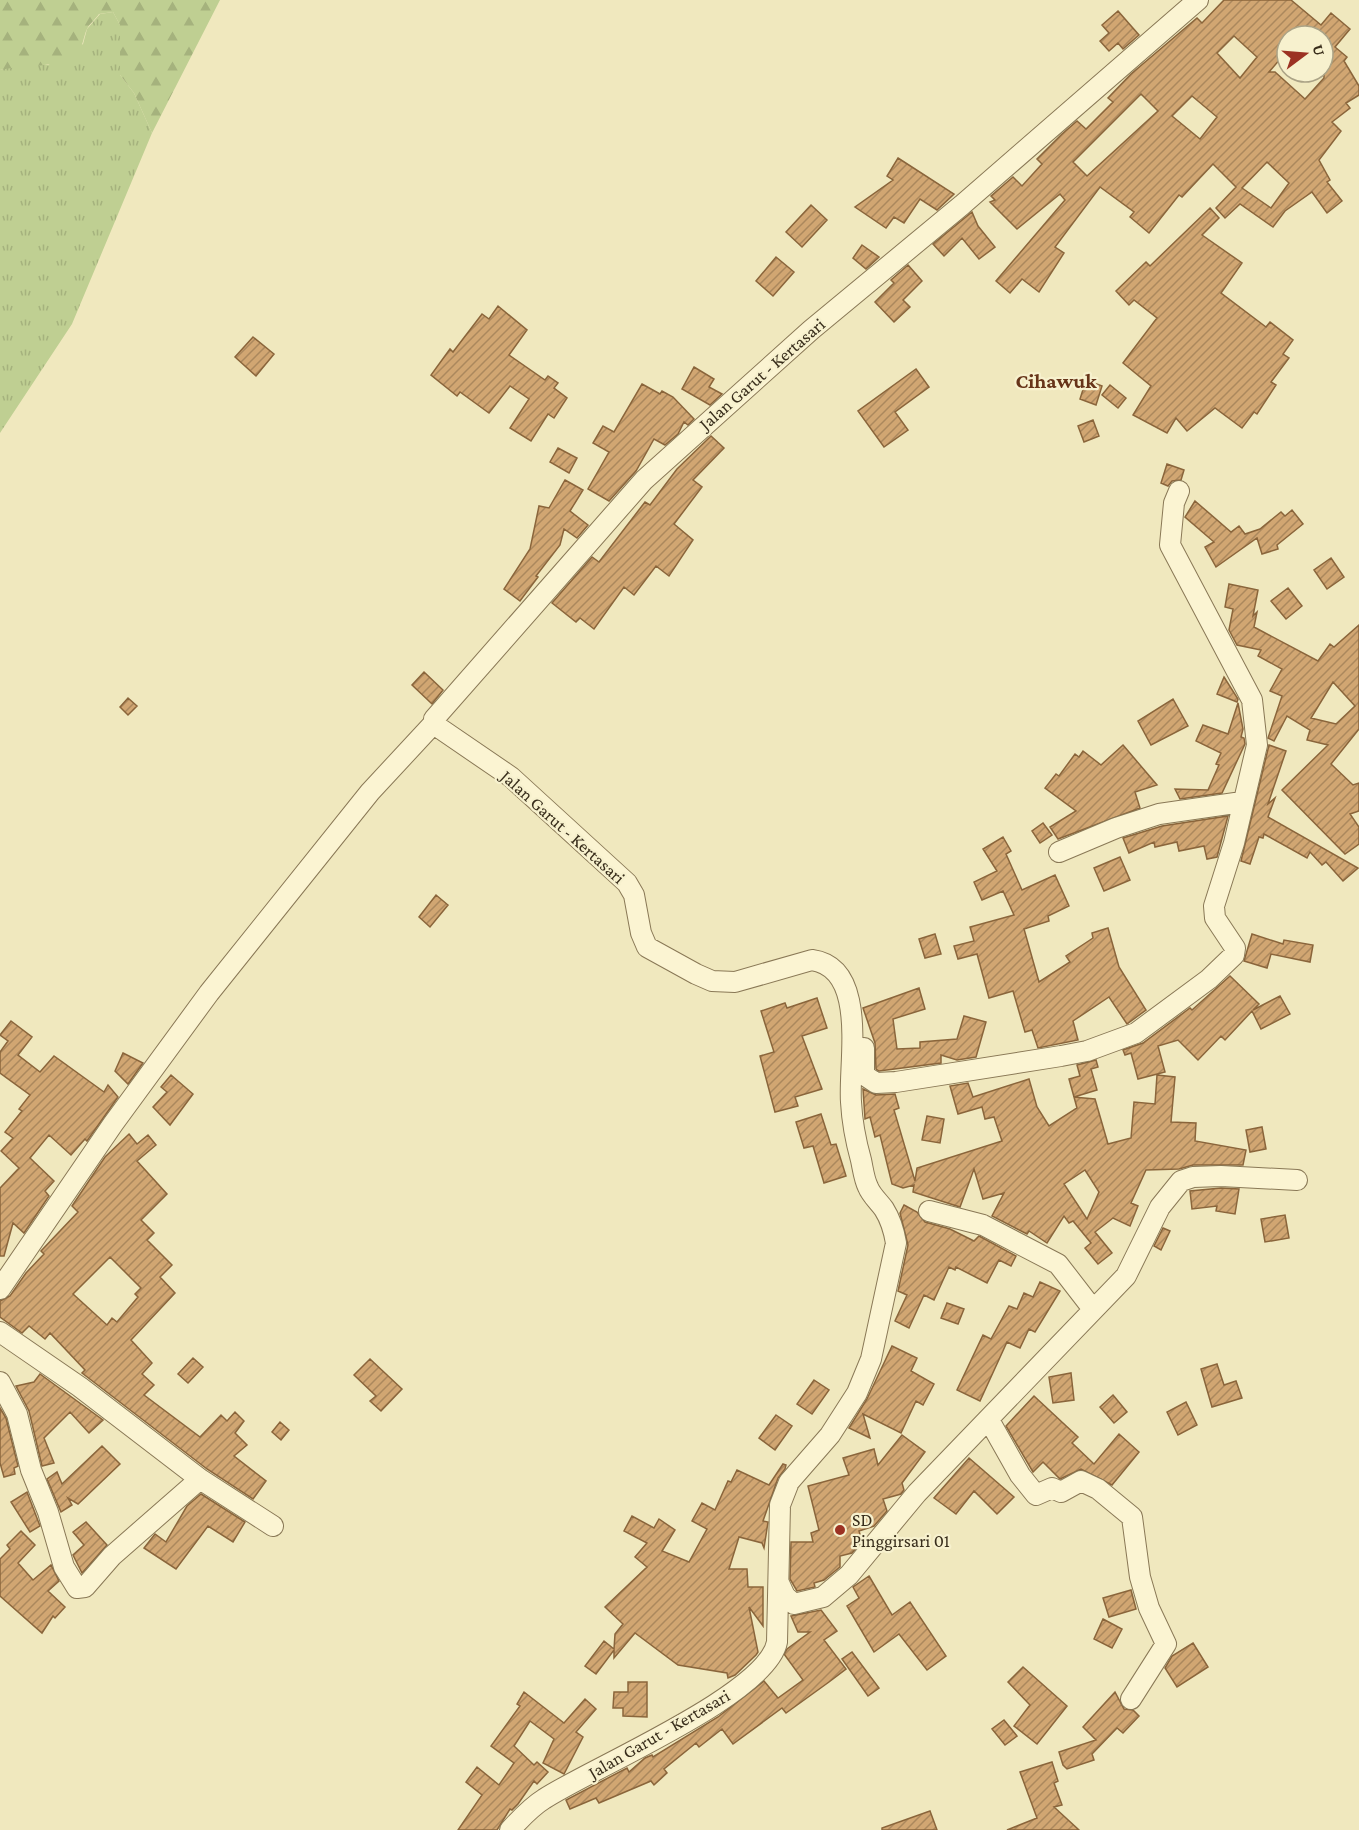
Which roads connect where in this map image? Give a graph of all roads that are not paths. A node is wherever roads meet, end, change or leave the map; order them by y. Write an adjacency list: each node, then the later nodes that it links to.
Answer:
1 (1198, 0): 3 (street, Jalan Garut - Kertasari)
2 (1179, 491): 4 (street)
3 (434, 723): 6 (street, Jalan Garut - Kertasari); 9 (street)
4 (1242, 802): 5 (street); 6 (street)
5 (1059, 852)
6 (847, 994): 16 (street, Jalan Garut - Kertasari)
7 (1297, 1180): 10 (street)
8 (929, 1211): 10 (street)
9 (0, 1289)
10 (1092, 1308): 13 (street)
11 (0, 1332): 14 (street)
12 (0, 1382): 14 (street)
13 (988, 1420): 16 (street); 17 (street)
14 (200, 1479): 15 (street)
15 (273, 1526)
16 (779, 1583): 18 (street, Jalan Garut - Kertasari)
17 (1131, 1700)
18 (510, 1830)

